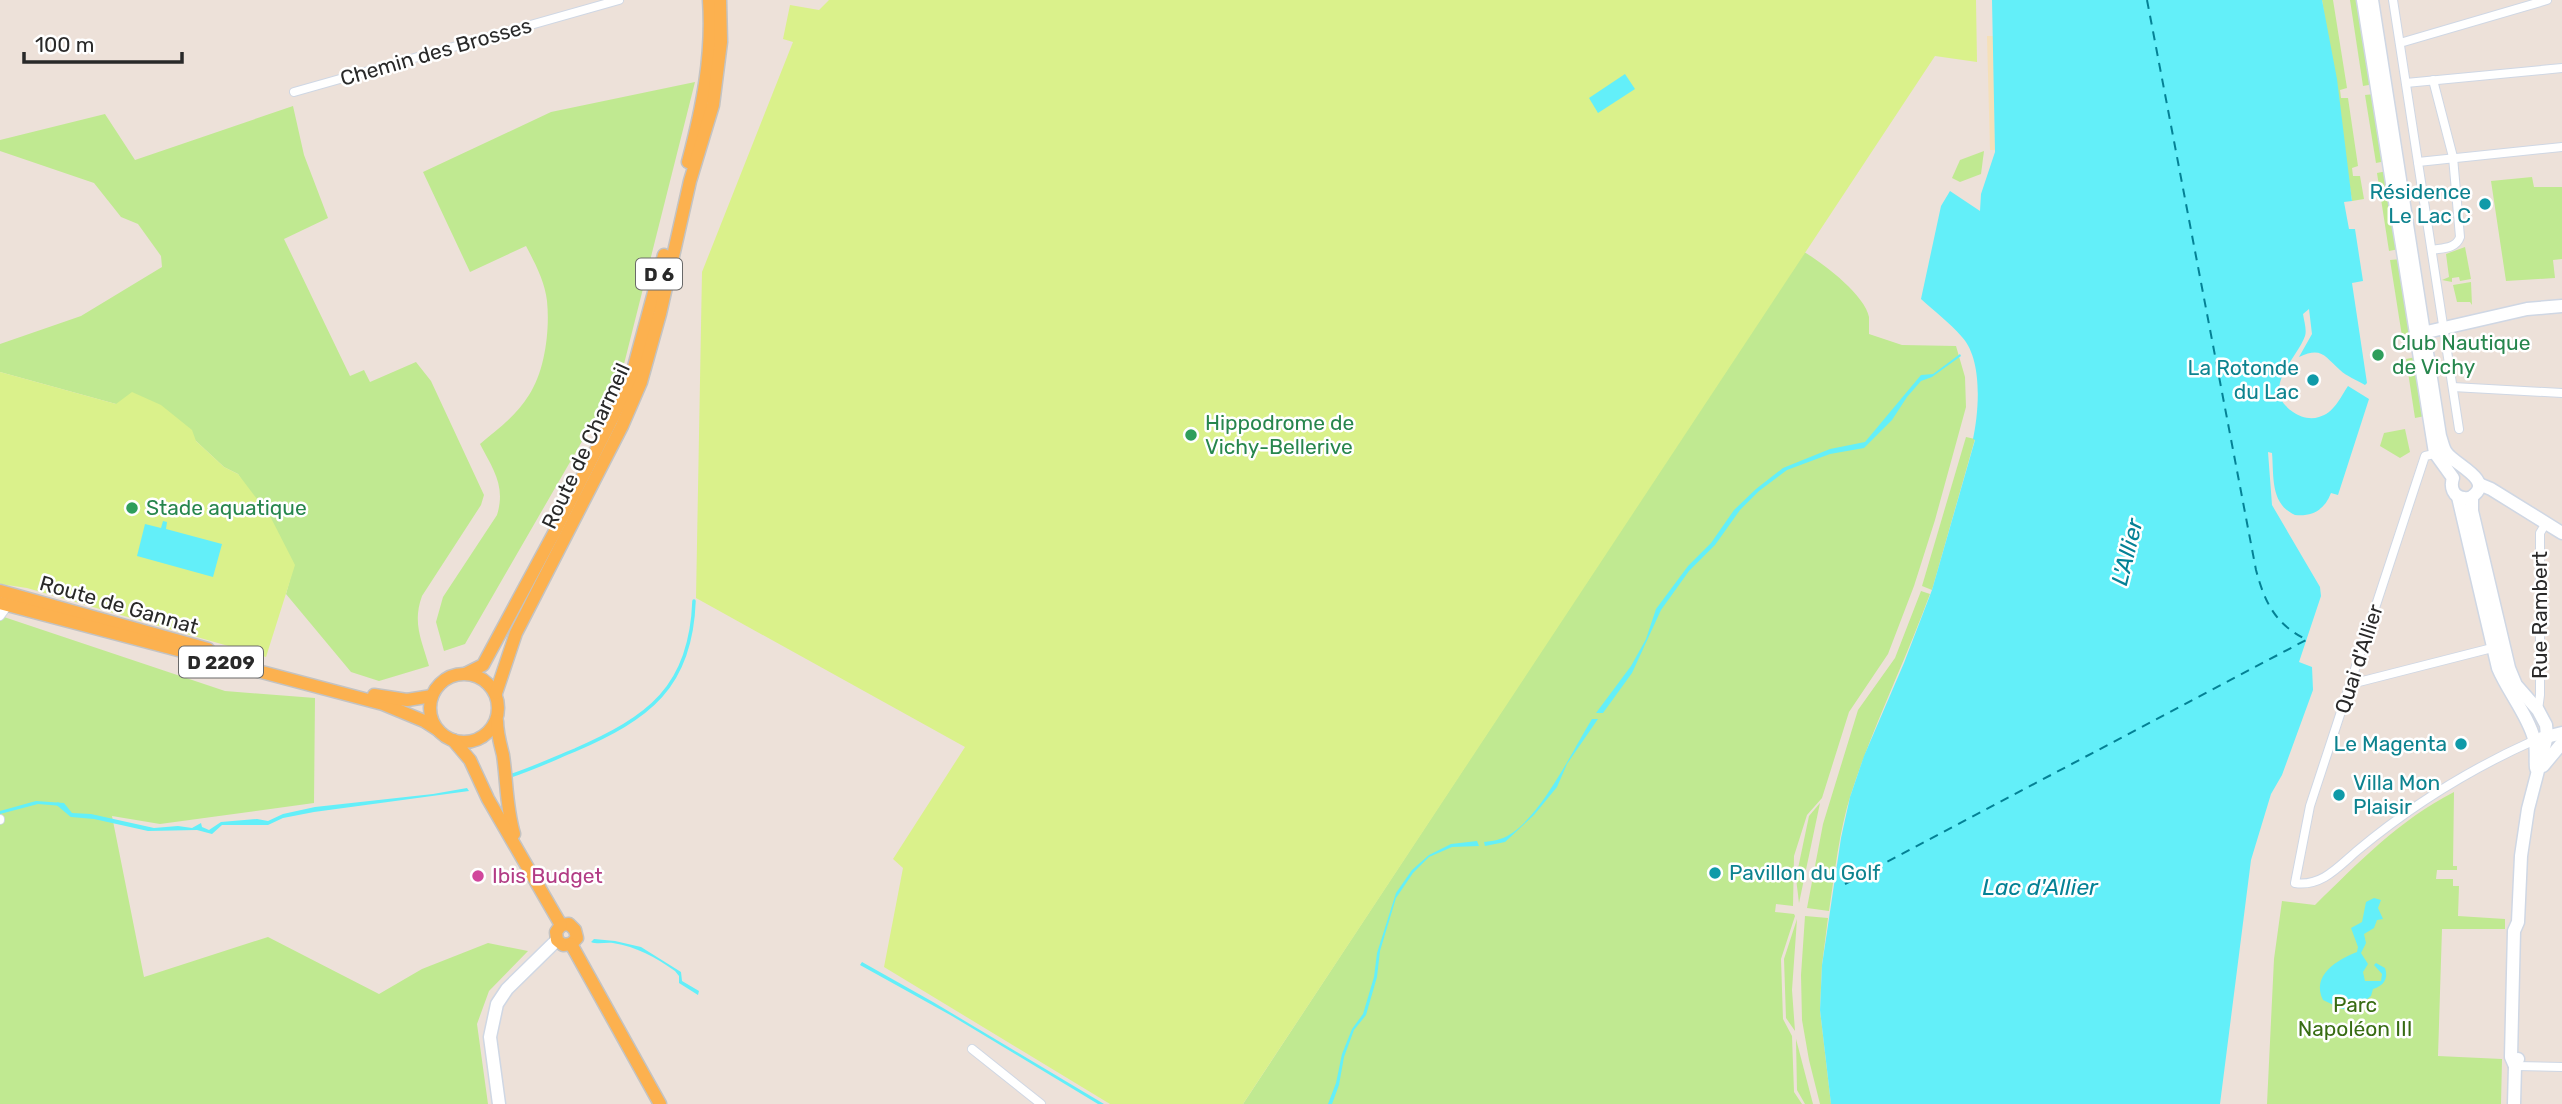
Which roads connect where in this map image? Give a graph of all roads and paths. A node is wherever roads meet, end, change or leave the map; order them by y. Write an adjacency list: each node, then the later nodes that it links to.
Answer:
1 (619, 0): 12 (street, Chemin des Brosses)
2 (709, 0): 33 (main road, Route de Charmeil / D 6)
3 (720, 0): 35 (main road, Route de Charmeil / D 6)
4 (2363, 0): 19 (main road)
5 (2372, 0): 19 (main road)
6 (2393, 0): 8 (street)
7 (2547, 0): 8 (street)
8 (2400, 43): 11 (street)
9 (2562, 68): 10 (street)
10 (2433, 80): 11 (street); 14 (street)
11 (2406, 83): 15 (street)
12 (294, 92)
13 (2562, 146): 14 (street)
14 (2453, 157): 15 (street); 16 (street)
15 (2418, 162): 16 (street)
16 (2432, 250): 18 (street)
17 (2562, 306): 18 (main road)
18 (2444, 330): 19 (main road); 20 (street)
19 (2420, 334): 23 (main road)
20 (2453, 387): 21 (street); 22 (street)
21 (2562, 393)
22 (2459, 429)
23 (2435, 454): 24 (main road); 25 (main road); 34 (street, Quai d'Allier)
24 (2465, 471): 25 (main road); 26 (main road)
25 (2453, 478): 28 (main road)
26 (2479, 484): 27 (main road); 29 (main road)
27 (2472, 496): 28 (main road); 32 (main road)
28 (2458, 497): 32 (main road)
29 (2546, 523): 30 (main road); 37 (street, Rue Rambert)
30 (2562, 533)
31 (4, 602): 36 (main road, Route de Gannat / D 2209); 39 (main road, Route de Gannat / D 2209)
32 (2497, 647): 34 (street); 37 (main road); 42 (main road)
33 (467, 674): 35 (main road); 36 (main road)
34 (2351, 684): 44 (street, Quai d'Allier)
35 (496, 693): 38 (main road)
36 (432, 696): 39 (main road)
37 (2538, 710): 42 (main road)
38 (497, 719): 41 (main road); 47 (main road)
39 (438, 730): 41 (main road)
40 (2562, 733): 42 (main road)
41 (453, 740): 47 (main road)
42 (2543, 740): 43 (main road); 44 (street); 45 (main road); 46 (main road)
43 (2562, 743): 46 (main road)
44 (2511, 751): 45 (street)
45 (2536, 761): 46 (main road)
46 (2537, 775): 52 (main road)
47 (522, 857): 48 (main road)
48 (561, 925): 49 (main road); 50 (main road)
49 (557, 940): 50 (main road); 54 (main road)
50 (572, 944): 55 (main road)
51 (972, 1049): 56 (street)
52 (2515, 1066): 53 (street); 57 (main road)
53 (2562, 1067)
54 (499, 1104)
55 (660, 1104)
56 (1041, 1104)
57 (2514, 1104)

